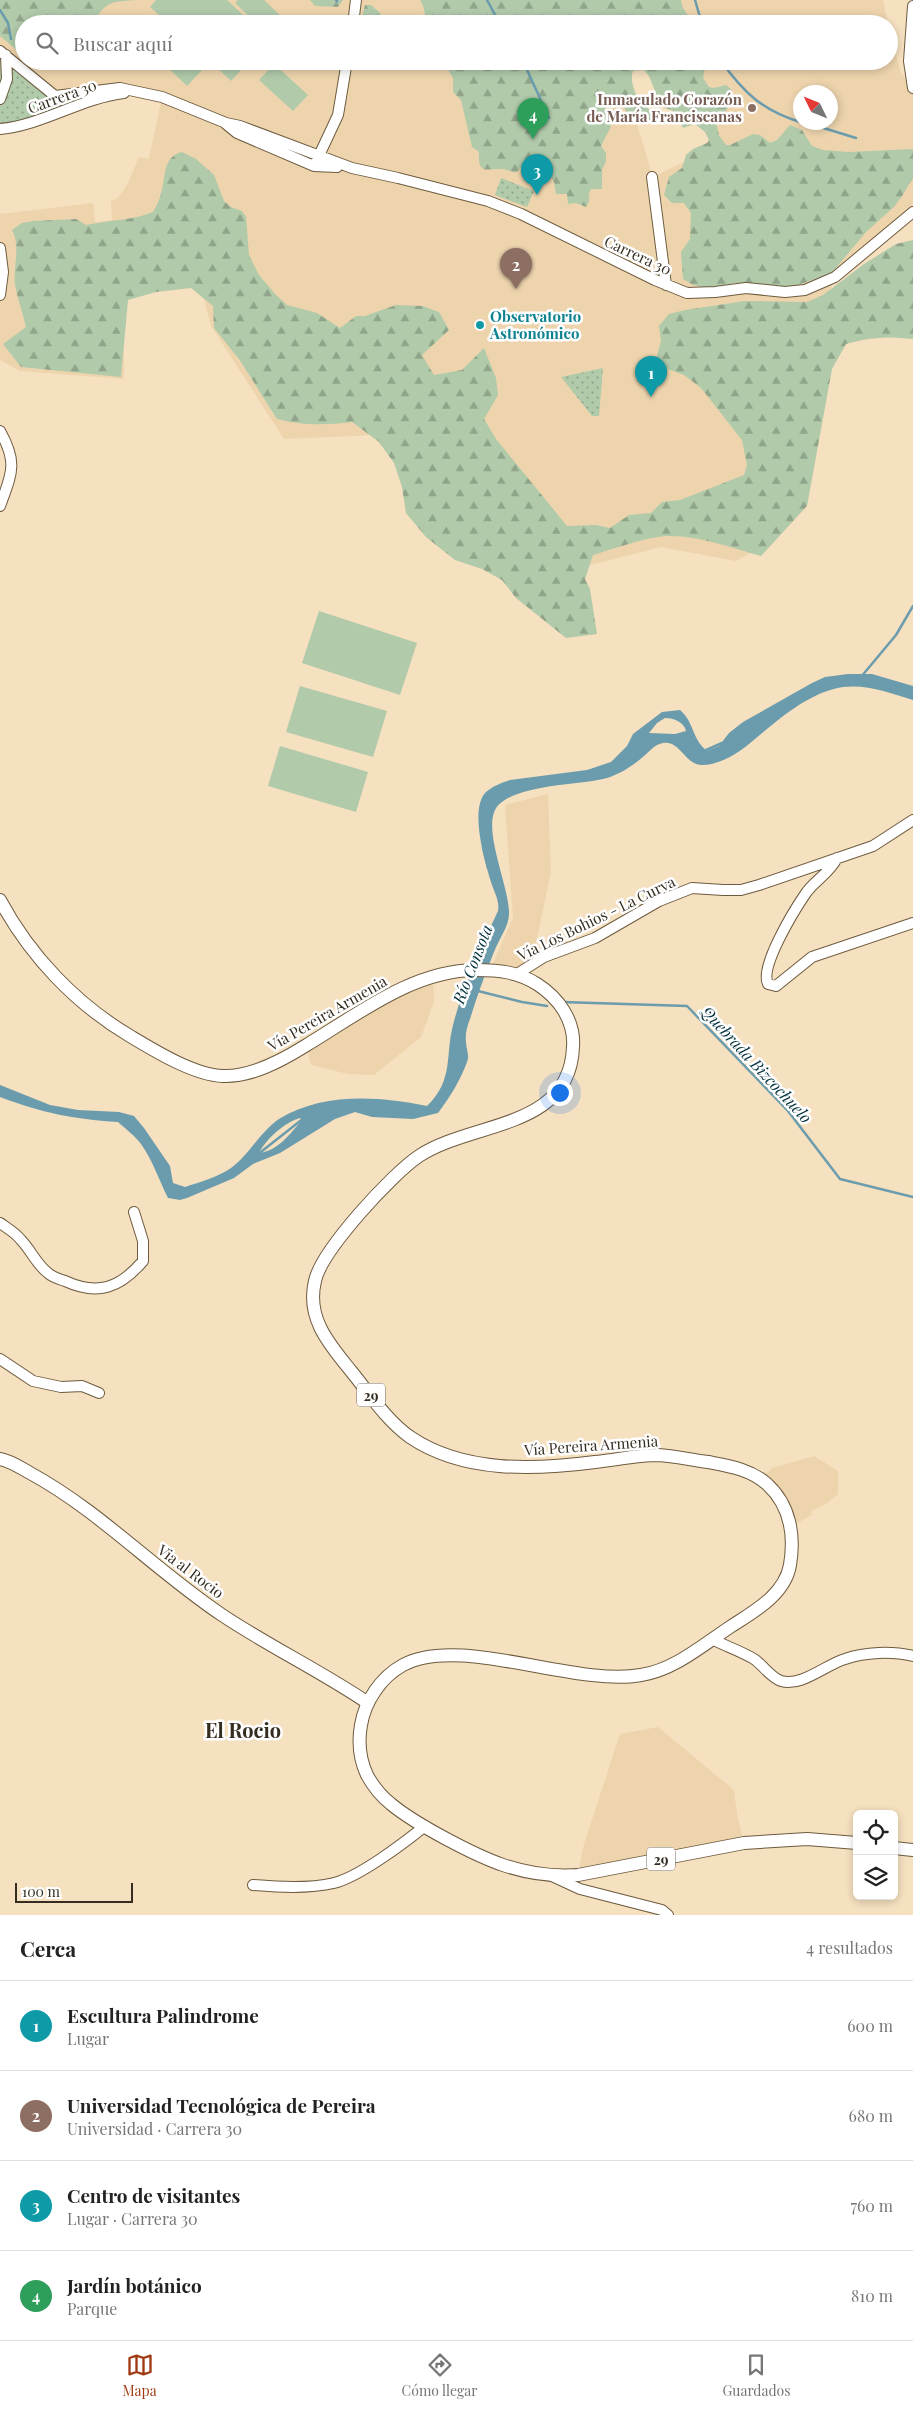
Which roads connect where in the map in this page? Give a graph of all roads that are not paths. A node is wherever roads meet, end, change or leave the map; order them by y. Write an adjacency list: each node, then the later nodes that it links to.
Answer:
1 (356, 0): 3 (street)
2 (913, 6): 8 (street)
3 (354, 15)
4 (3, 53): 5 (street, Carrera 30); 10 (street)
5 (15, 63)
6 (24, 70): 9 (street, Carrera 30)
7 (346, 70): 14 (street)
8 (913, 88)
9 (135, 92): 11 (street, Carrera 30); 14 (street, Carrera 30)
10 (0, 99)
11 (16, 128): 12 (street, Carrera 30); 13 (street)
12 (0, 129)
13 (0, 136)
14 (316, 161): 20 (street, Carrera 30)
15 (652, 177): 20 (street)
16 (913, 204): 18 (street)
17 (913, 212): 18 (street)
18 (908, 224): 20 (street, Carrera 30)
19 (0, 248): 21 (street)
20 (666, 285)
21 (0, 295)
22 (0, 431): 23 (street)
23 (0, 506)
24 (913, 820): 25 (street, Vía Los Bohios - La Curva)
25 (838, 858): 27 (street); 28 (street, Vía Los Bohios - La Curva)
26 (0, 900): 28 (main road, Vía Pereira Armenia / 29)
27 (913, 923)
28 (517, 974): 34 (main road, Vía Pereira Armenia / 29)
29 (134, 1212): 30 (street)
30 (0, 1223)
31 (0, 1358): 32 (street)
32 (99, 1393)
33 (0, 1458): 36 (main road, Via al Rocio)
34 (712, 1639): 35 (street); 36 (main road, Vía Pereira Armenia / 29)
35 (913, 1656)
36 (368, 1703): 37 (main road, Vía Pereira Armenia / 29)
37 (425, 1826): 41 (main road, Vía Pereira Armenia / 29); 42 (street)
38 (853, 1843): 41 (main road, Vía Pereira Armenia / 29)
39 (898, 1848): 40 (main road)
40 (913, 1850)
41 (551, 1875): 43 (street)
42 (253, 1885)
43 (668, 1915)

